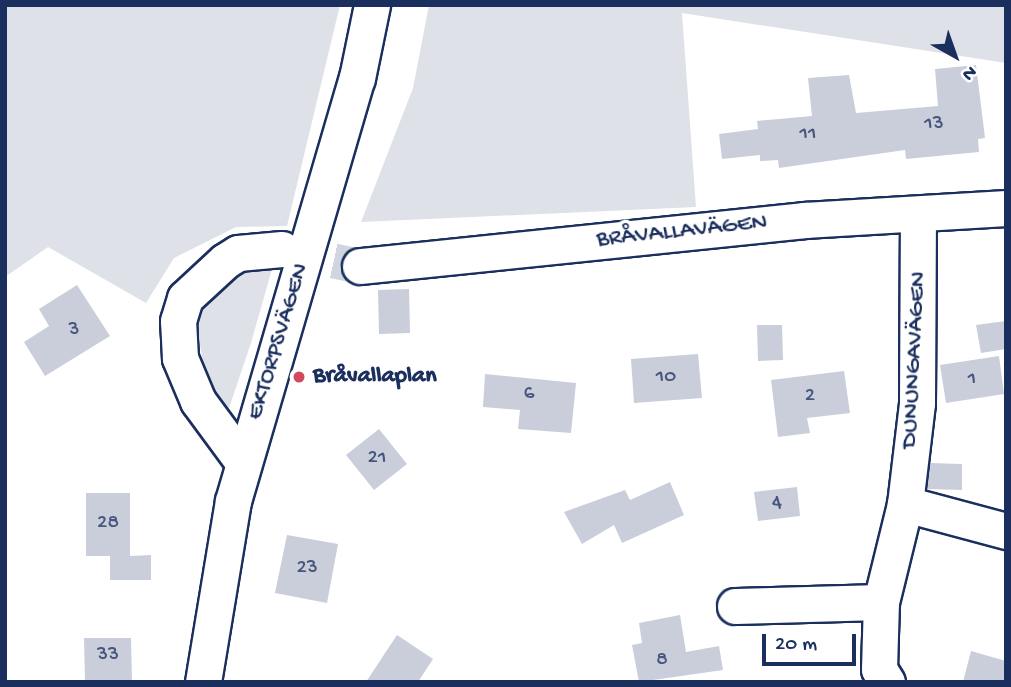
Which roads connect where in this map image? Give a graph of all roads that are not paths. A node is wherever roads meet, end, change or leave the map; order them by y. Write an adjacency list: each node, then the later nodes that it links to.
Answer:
1 (372, 5): 6 (street, EKTORPSVÄGEN)
2 (1006, 208): 3 (street, BRÅVALLAVÄGEN)
3 (918, 216): 5 (street, BRÅVALLAVÄGEN); 7 (street, DUNUNGAVÄGEN)
4 (282, 249): 6 (street)
5 (360, 267)
6 (243, 462): 11 (street, EKTORPSVÄGEN)
7 (905, 504): 8 (street); 9 (street, DUNUNGAVÄGEN)
8 (1006, 530)
9 (881, 602): 10 (street); 12 (street, DUNUNGAVÄGEN)
10 (735, 606)
11 (203, 682)
12 (887, 682)

